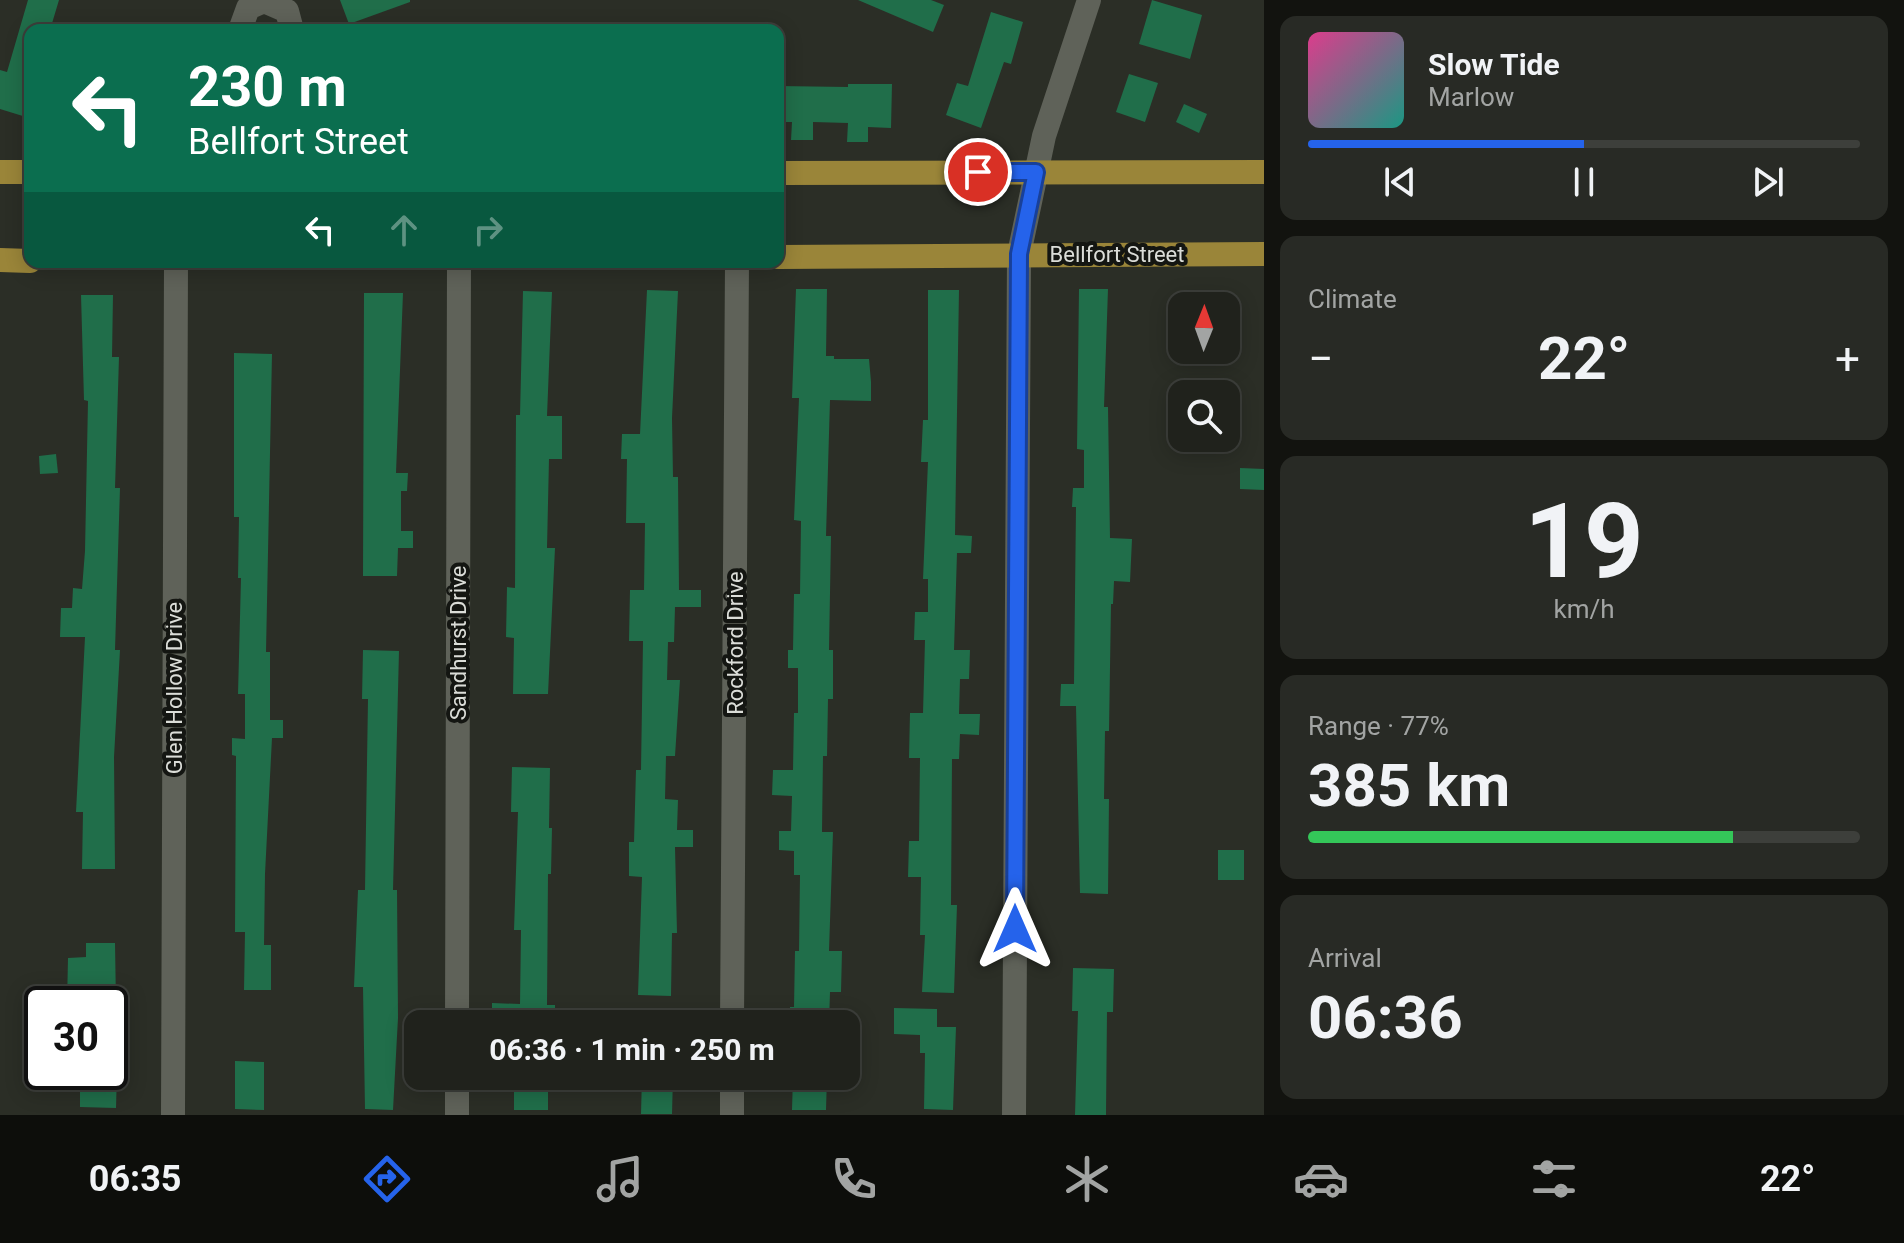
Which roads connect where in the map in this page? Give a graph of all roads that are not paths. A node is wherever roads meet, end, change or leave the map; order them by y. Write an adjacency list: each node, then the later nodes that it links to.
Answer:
1 (1089, 0): 6 (street)
2 (242, 24): 3 (street)
3 (290, 24)
4 (0, 172): 5 (main road)
5 (24, 172)
6 (1036, 172): 7 (main road); 8 (main road); 9 (street)
7 (1264, 172)
8 (784, 173)
9 (1019, 254): 10 (main road, Bellfort Street); 11 (main road, Bellfort Street); 24 (street)
10 (1264, 254)
11 (784, 257)
12 (0, 260): 13 (main road)
13 (24, 261)
14 (176, 268): 21 (street, Glen Hollow Drive)
15 (459, 268): 17 (street, Sandhurst Drive)
16 (737, 268): 18 (street, Rockford Drive)
17 (457, 1010)
18 (732, 1010)
19 (457, 1090): 22 (street)
20 (732, 1090): 23 (street)
21 (173, 1115)
22 (457, 1115)
23 (732, 1115)
24 (1014, 1115)

